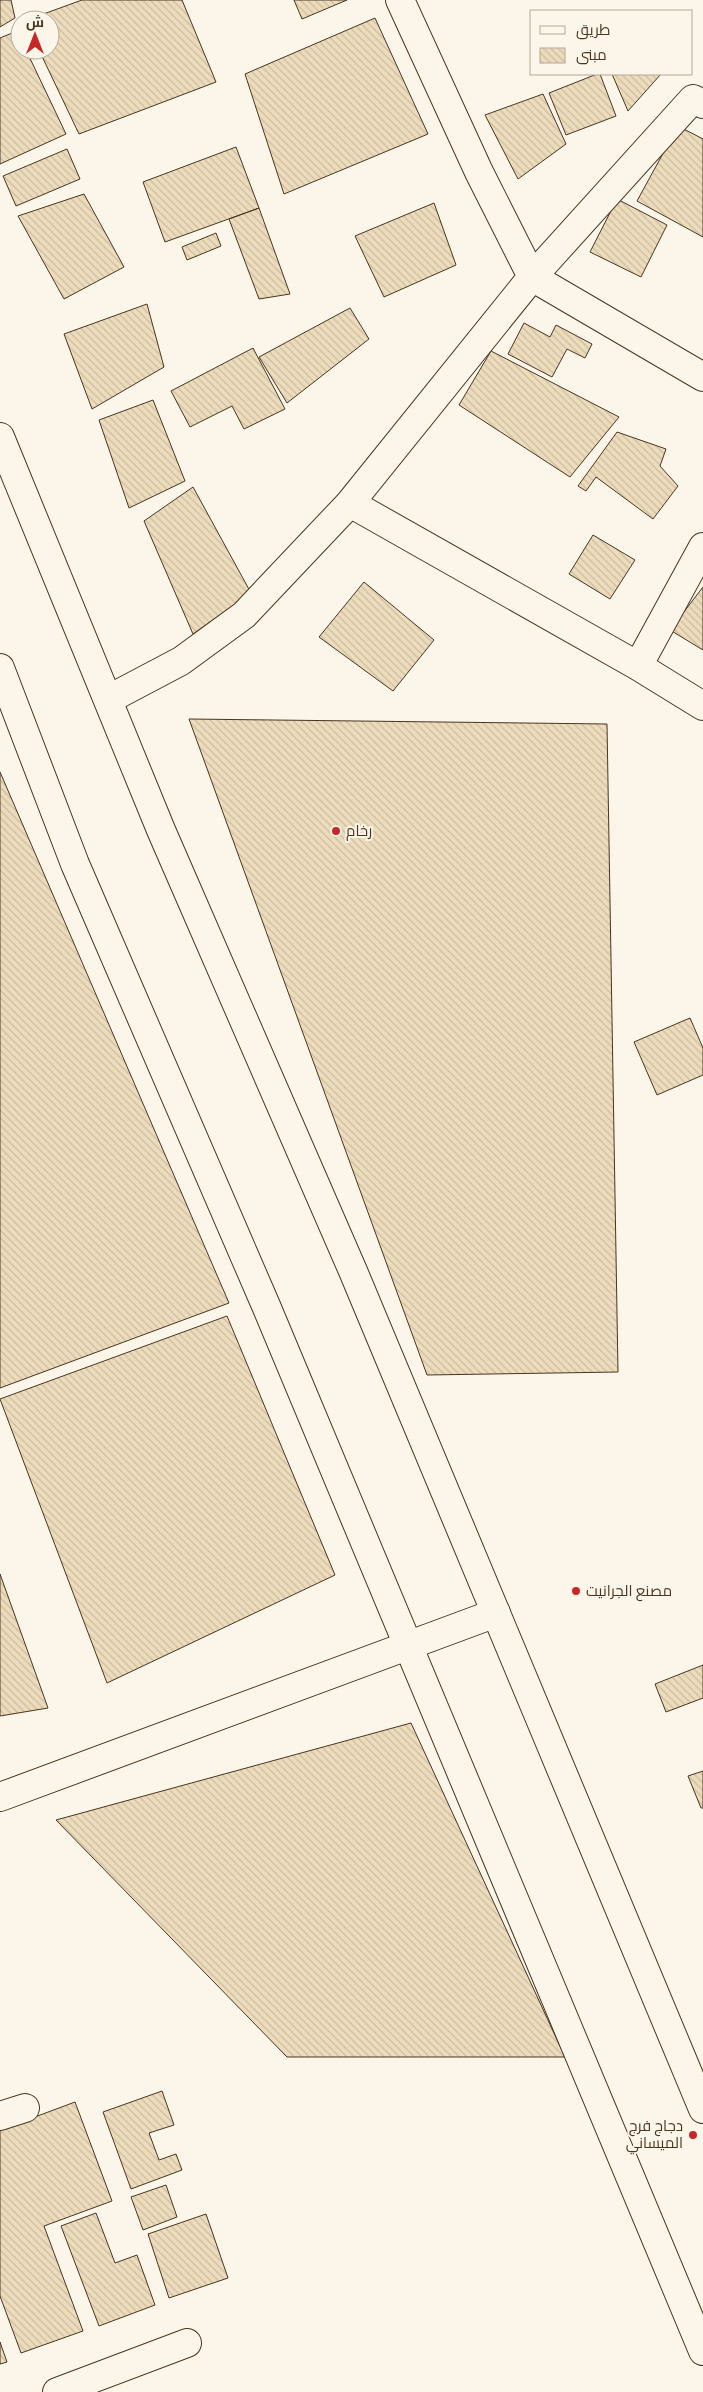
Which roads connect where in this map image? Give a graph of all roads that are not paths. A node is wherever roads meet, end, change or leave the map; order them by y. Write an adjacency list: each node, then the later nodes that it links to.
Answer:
1 (400, 0): 3 (main road)
2 (700, 96): 3 (main road)
3 (532, 277): 4 (main road); 6 (main road)
4 (703, 377)
5 (0, 437): 10 (main road)
6 (350, 503): 8 (main road); 10 (main road)
7 (703, 547): 8 (main road)
8 (638, 666): 11 (main road)
9 (2, 677): 13 (main road)
10 (109, 699): 12 (main road)
11 (703, 706)
12 (496, 1613): 13 (main road); 15 (main road)
13 (410, 1645): 14 (main road); 17 (main road)
14 (0, 1797)
15 (703, 2109)
16 (187, 2343): 18 (main road)
17 (703, 2351)
18 (57, 2392)

